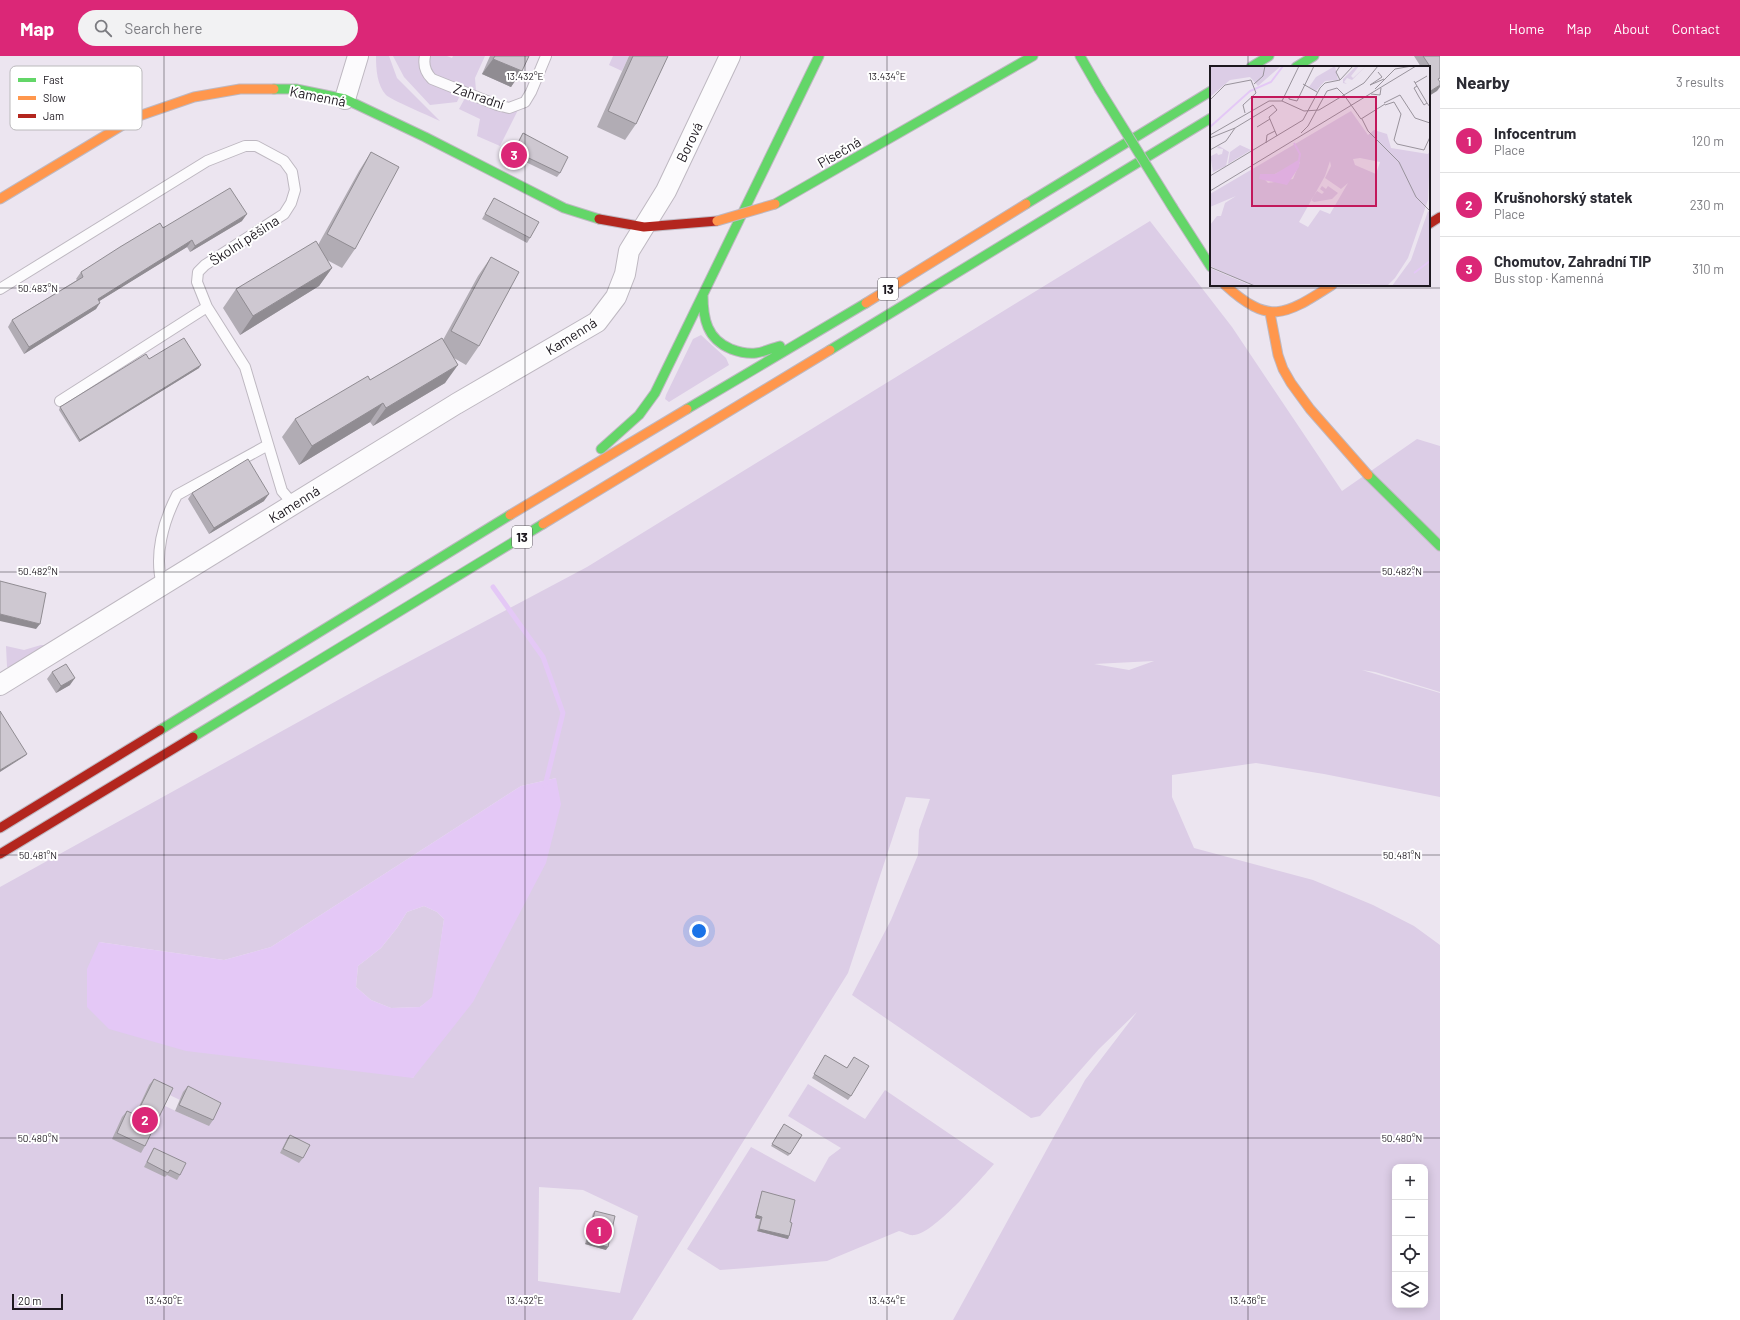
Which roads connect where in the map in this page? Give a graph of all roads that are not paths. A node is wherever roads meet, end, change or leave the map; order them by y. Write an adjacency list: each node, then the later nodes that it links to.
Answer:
1 (358, 56): 13 (street)
2 (425, 56): 3 (lane, Zahradní)
3 (546, 56)
4 (730, 56): 20 (street, Borová)
5 (819, 56): 25 (main road)
6 (1033, 56): 20 (main road, Písečná, bridge)
7 (1080, 56): 21 (main road, bridge)
8 (1269, 56): 10 (main road)
9 (1314, 56): 11 (main road)
10 (1253, 66)
11 (1298, 66)
12 (1210, 92): 28 (main road, 13)
13 (345, 98): 14 (main road, Kamenná); 20 (main road, Kamenná)
14 (142, 115)
15 (1210, 119): 37 (main road, 13)
16 (114, 130): 17 (main road, Kamenná)
17 (0, 199)
18 (1440, 217): 19 (main road)
19 (1430, 223)
20 (644, 227): 32 (street, Kamenná)
21 (1210, 265)
22 (1226, 286): 27 (main road)
23 (1330, 286): 27 (main road)
24 (0, 289): 26 (lane, Školní pěšina)
25 (703, 295): 28 (main road); 31 (main road)
26 (207, 307): 29 (lane); 30 (lane, Školní pěšina)
27 (1270, 313): 33 (main road)
28 (812, 336): 31 (main road, 13)
29 (60, 401)
30 (268, 445): 32 (lane, Školní pěšina); 34 (lane)
31 (562, 483): 36 (main road, 13)
32 (294, 505): 34 (street, Kamenná)
33 (1440, 546)
34 (162, 585): 35 (street, Kamenná)
35 (0, 685)
36 (0, 828)
37 (0, 854)

